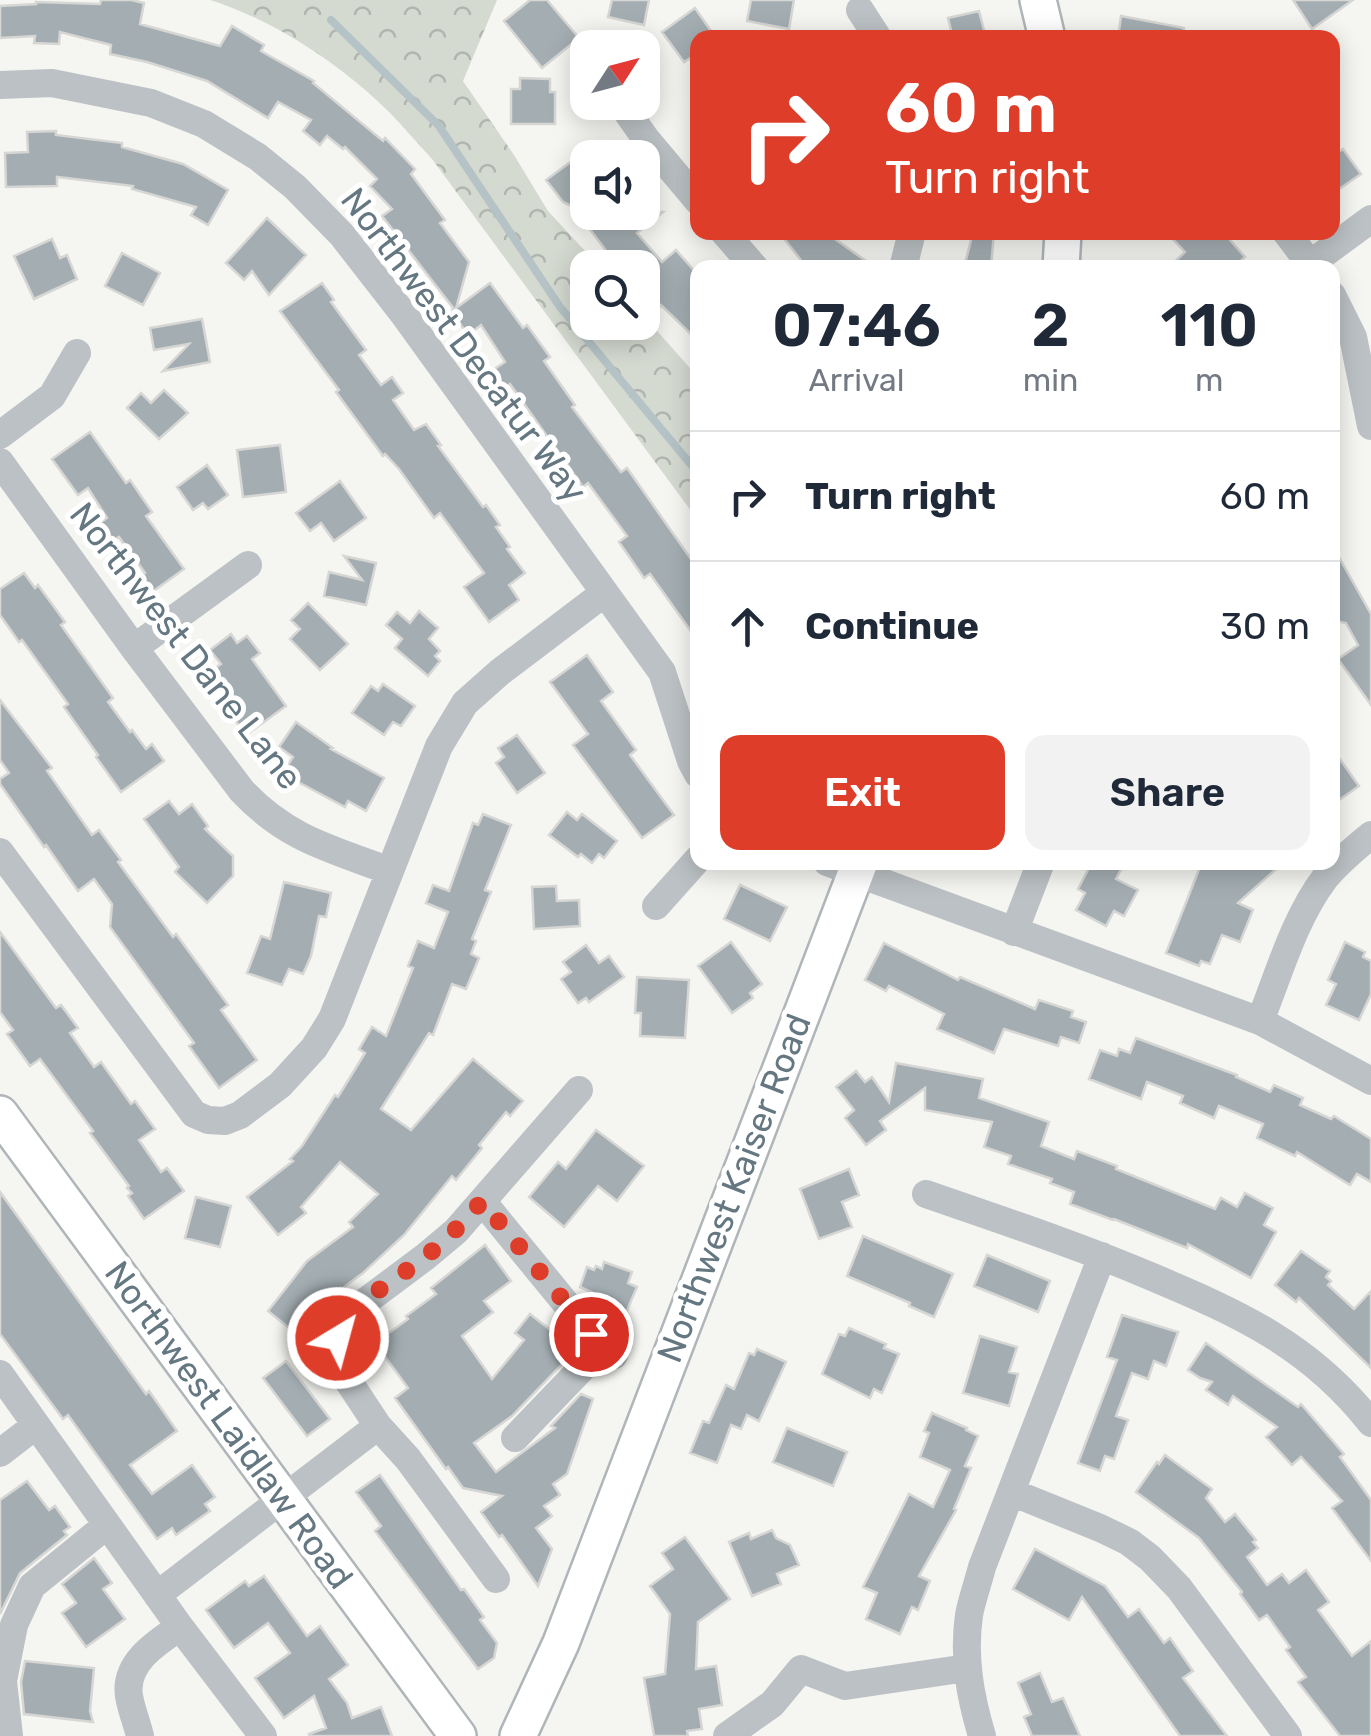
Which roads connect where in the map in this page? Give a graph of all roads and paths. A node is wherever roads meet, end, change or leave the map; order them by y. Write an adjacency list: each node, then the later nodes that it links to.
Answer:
1 (1038, 0): 4 (main road)
2 (860, 10): 3 (street)
3 (873, 30)
4 (1045, 30)
5 (0, 85): 20 (street, Northwest Decatur Way)
6 (633, 120): 7 (street)
7 (690, 191)
8 (1371, 219): 13 (street)
9 (731, 240): 11 (street)
10 (1292, 240): 12 (street)
11 (748, 260)
12 (1307, 260)
13 (1320, 260)
14 (1340, 311): 16 (street)
15 (77, 353): 17 (street)
16 (1371, 426)
17 (0, 435)
18 (0, 462): 21 (street, Northwest Dane Lane)
19 (248, 565): 21 (street)
20 (604, 594): 22 (street, Northwest Decatur Way); 31 (street)
21 (134, 648): 31 (street, Northwest Dane Lane)
22 (690, 758)
23 (1371, 835): 25 (street)
24 (0, 852): 31 (street)
25 (1340, 865)
26 (690, 868): 32 (street)
27 (847, 870): 58 (main road, Northwest Kaiser Road)
28 (858, 870): 33 (street)
29 (1038, 870): 33 (street)
30 (1334, 870): 34 (street)
31 (390, 871)
32 (656, 906)
33 (1014, 932): 34 (street)
34 (1260, 1021): 35 (street)
35 (1371, 1082)
36 (578, 1090): 39 (street)
37 (0, 1114): 48 (main road, Northwest Laidlaw Road)
38 (926, 1194): 40 (street)
39 (482, 1201): 44 (street); 45 (street)
40 (1102, 1256): 42 (street); 47 (street)
41 (0, 1374): 43 (street)
42 (1371, 1423)
43 (35, 1426): 46 (street); 49 (street)
44 (378, 1426): 48 (street); 50 (street)
45 (515, 1438)
46 (0, 1453)
47 (1011, 1492): 53 (street); 61 (street)
48 (284, 1500): 51 (street); 57 (main road, Northwest Laidlaw Road)
49 (107, 1525): 51 (street); 54 (street)
50 (496, 1579)
51 (157, 1595): 52 (street)
52 (180, 1627): 55 (street); 56 (street)
53 (967, 1668): 59 (street); 60 (street)
54 (9, 1736)
55 (140, 1736)
56 (263, 1736)
57 (458, 1736)
58 (518, 1736)
59 (727, 1736)
60 (982, 1736)
61 (1288, 1736)

